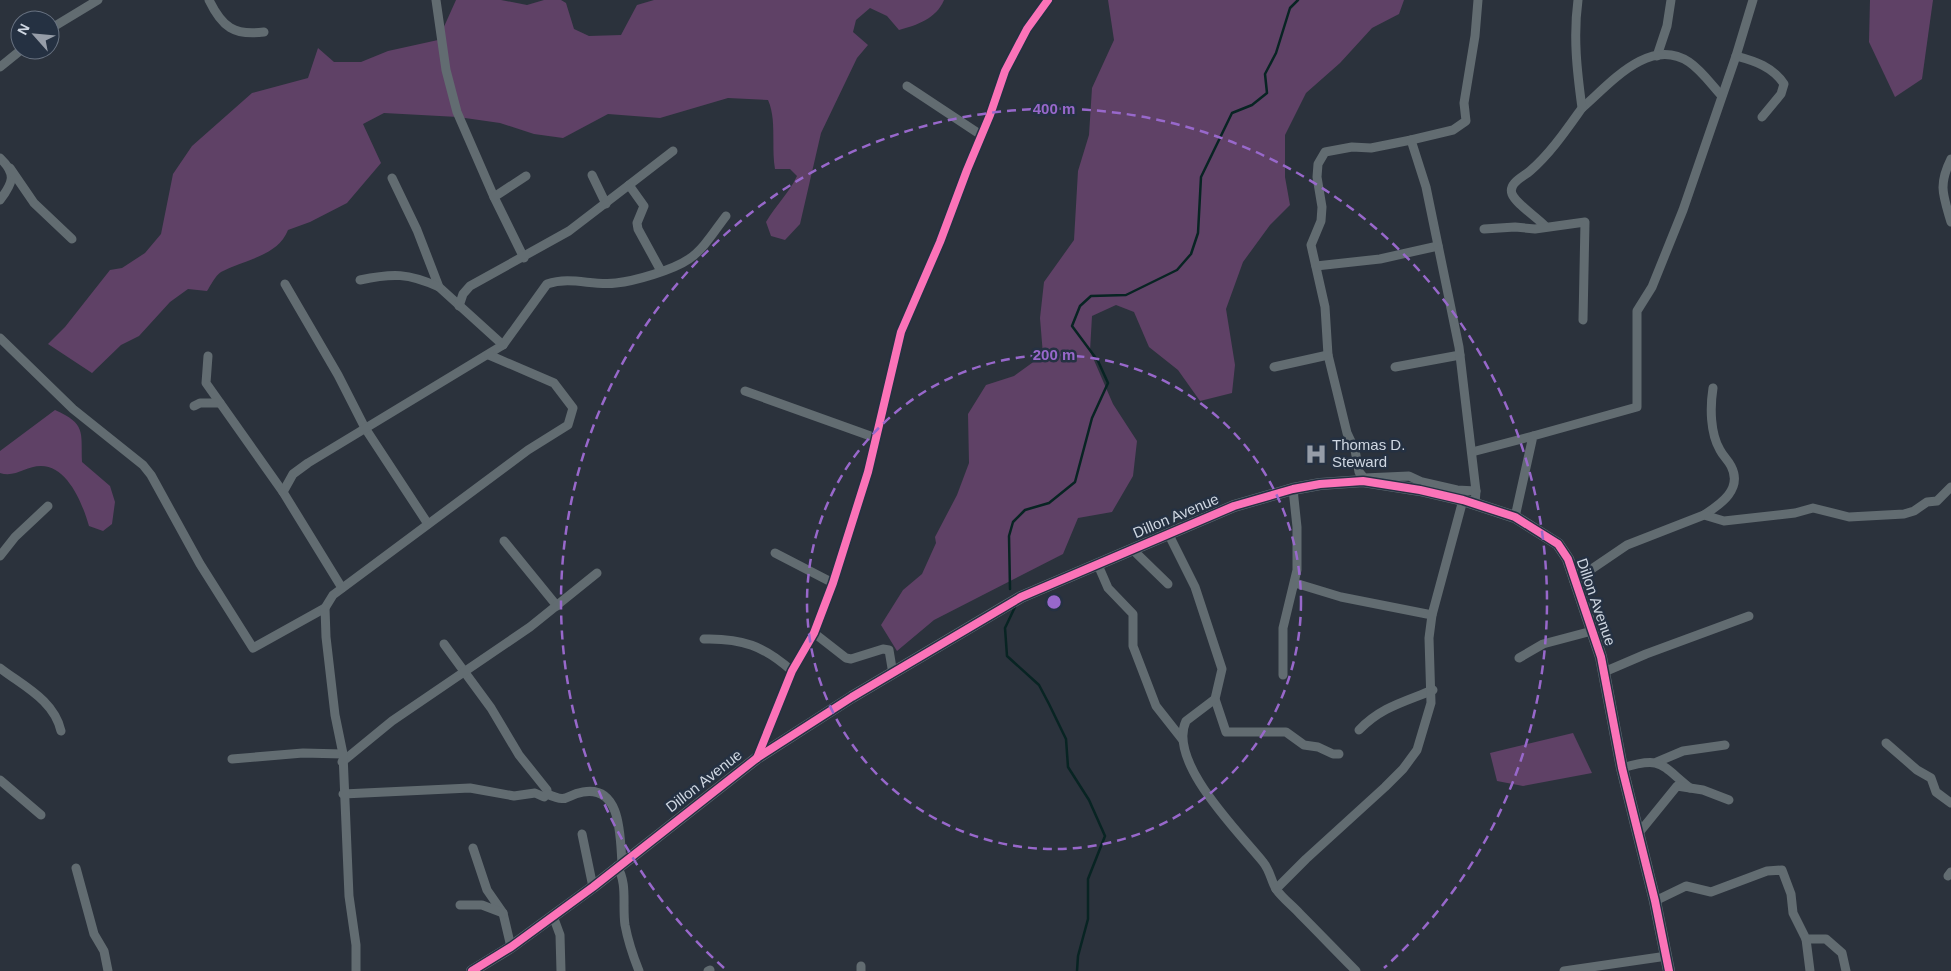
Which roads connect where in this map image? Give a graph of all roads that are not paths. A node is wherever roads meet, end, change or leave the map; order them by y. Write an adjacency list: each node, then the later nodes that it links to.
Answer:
1 (98, 0): 9 (street)
2 (209, 0): 10 (street)
3 (436, 0): 29 (street)
4 (1048, 0): 19 (street)
5 (1478, 0): 20 (street)
6 (1578, 0): 17 (street)
7 (1671, 0): 11 (street)
8 (1753, 0): 12 (street)
9 (60, 23)
10 (264, 32)
11 (1657, 56): 16 (street); 17 (street)
12 (1736, 56): 16 (street); 18 (street)
13 (10, 59): 14 (street)
14 (0, 68)
15 (907, 86): 19 (street)
16 (1721, 95): 59 (street)
17 (1582, 108): 34 (street)
18 (1762, 117)
19 (981, 135): 60 (street)
20 (1411, 140): 37 (street); 39 (street)
21 (673, 151): 28 (street)
22 (0, 158): 24 (street)
23 (1951, 159): 33 (street)
24 (10, 168): 30 (street); 36 (street)
25 (592, 175): 31 (street)
26 (526, 176): 29 (street)
27 (392, 178): 43 (street)
28 (629, 185): 31 (street); 40 (street)
29 (494, 197): 38 (street)
30 (0, 200)
31 (606, 204): 38 (street)
32 (726, 216): 40 (street)
33 (1951, 222)
34 (1546, 227): 35 (street); 45 (street)
35 (1484, 229)
36 (72, 239)
37 (1438, 246): 39 (street); 50 (street)
38 (524, 258): 44 (street)
39 (1316, 266): 49 (street)
40 (661, 271): 47 (street)
41 (360, 280): 43 (street)
42 (285, 284): 58 (street)
43 (439, 287): 44 (street)
44 (459, 306): 47 (street)
45 (1583, 320)
46 (0, 338): 83 (street)
47 (503, 345): 48 (street)
48 (489, 355): 58 (street); 69 (street)
49 (1328, 355): 52 (street); 65 (street)
50 (1460, 355): 53 (street); 61 (street)
51 (208, 356): 56 (street)
52 (1274, 367)
53 (1395, 367)
54 (1713, 388): 67 (street)
55 (745, 391): 60 (street)
56 (220, 403): 57 (street); 64 (street)
57 (194, 406)
58 (365, 428): 64 (street); 69 (street)
59 (1533, 436): 61 (street); 68 (street)
60 (876, 438): 78 (street)
61 (1472, 452): 65 (street)
62 (1951, 487): 67 (street)
63 (1293, 489): 65 (street, Dillon Avenue); 70 (street, Dillon Avenue); 79 (street)
64 (283, 492): 81 (street)
65 (1471, 498): 68 (street, Dillon Avenue); 84 (street)
66 (48, 506): 74 (street)
67 (1704, 515): 77 (street)
68 (1515, 517): 77 (street, Dillon Avenue)
69 (428, 524): 81 (street)
70 (1168, 533): 72 (street, Dillon Avenue); 98 (street)
71 (504, 541): 82 (street)
72 (1132, 549): 75 (street, Dillon Avenue); 80 (street)
73 (775, 553): 78 (street)
74 (0, 556)
75 (1098, 566): 95 (street, Dillon Avenue); 101 (street)
76 (597, 573): 82 (street)
77 (1574, 581): 86 (street, Dillon Avenue)
78 (833, 583): 87 (street)
79 (1296, 583): 84 (street); 96 (street)
80 (1168, 584)
81 (342, 588): 83 (street)
82 (557, 606): 94 (street)
83 (325, 608): 105 (street)
84 (1432, 615): 97 (street)
85 (1749, 616): 93 (street)
86 (1592, 631): 90 (street); 93 (street, Dillon Avenue)
87 (814, 633): 92 (street); 95 (street)
88 (704, 639): 92 (street)
89 (444, 644): 94 (street)
90 (1519, 658)
91 (0, 668): 100 (street)
92 (792, 671): 106 (street)
93 (1604, 672): 109 (street, Dillon Avenue)
94 (463, 673): 105 (street); 113 (street)
95 (893, 674): 106 (street, Dillon Avenue)
96 (1283, 675)
97 (1432, 690): 99 (street); 123 (street)
98 (1215, 699): 101 (street); 104 (street)
99 (1359, 730)
100 (61, 731)
101 (1182, 739): 123 (street)
102 (1886, 743): 115 (street)
103 (1725, 745): 108 (street)
104 (1339, 754)
105 (342, 758): 107 (street); 112 (street)
106 (757, 758): 120 (street, Dillon Avenue)
107 (232, 759)
108 (1657, 762): 109 (street); 111 (street)
109 (1622, 768): 118 (street, Dillon Avenue)
110 (0, 780): 116 (street)
111 (1690, 788): 114 (street); 118 (street)
112 (343, 794): 113 (street); 133 (street)
113 (547, 794): 120 (street)
114 (1729, 800)
115 (1951, 803)
116 (42, 815)
117 (582, 834): 122 (street)
118 (1638, 834): 124 (street, Dillon Avenue)
119 (473, 848): 126 (street)
120 (619, 865): 122 (street, Dillon Avenue); 136 (street)
121 (76, 868): 132 (street)
122 (593, 887): 127 (street, Dillon Avenue)
123 (1276, 890): 137 (street)
124 (1655, 901): 128 (street); 130 (street, Dillon Avenue)
125 (460, 905): 126 (street)
126 (503, 913): 129 (street)
127 (553, 916): 129 (street, Dillon Avenue); 135 (street)
128 (1806, 939): 141 (street); 142 (street)
129 (511, 946): 134 (street, Dillon Avenue)
130 (1667, 956): 131 (street); 140 (street, Dillon Avenue)
131 (1621, 963): 138 (street); 139 (street)
132 (108, 971)
133 (356, 971)
134 (472, 971)
135 (561, 971)
136 (639, 971)
137 (1356, 971)
138 (1564, 971)
139 (1612, 971)
140 (1669, 971)
141 (1810, 971)
142 (1846, 971)

